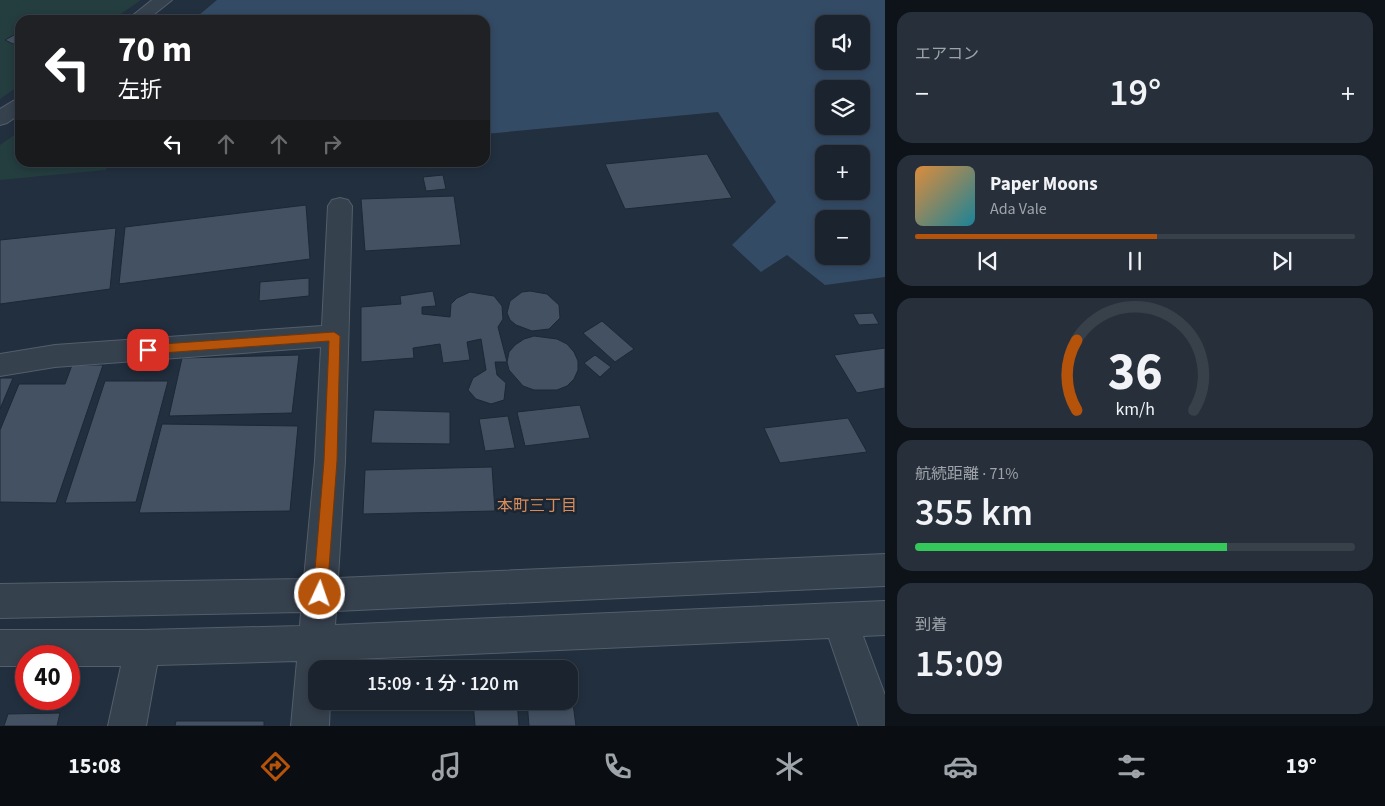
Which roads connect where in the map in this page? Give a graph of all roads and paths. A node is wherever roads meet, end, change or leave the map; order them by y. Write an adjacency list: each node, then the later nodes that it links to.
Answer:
1 (163, 0): 2 (street)
2 (143, 15)
3 (15, 108): 4 (street)
4 (0, 119)
5 (340, 206): 6 (street)
6 (334, 336): 7 (street); 9 (street)
7 (0, 366)
8 (885, 570): 9 (street)
9 (320, 594): 10 (street); 13 (street)
10 (0, 601)
11 (885, 618): 12 (street)
12 (840, 621): 13 (street); 18 (street)
13 (315, 643): 15 (street); 17 (street)
14 (0, 648): 15 (street)
15 (143, 648): 16 (street)
16 (127, 726)
17 (310, 726)
18 (878, 726)

